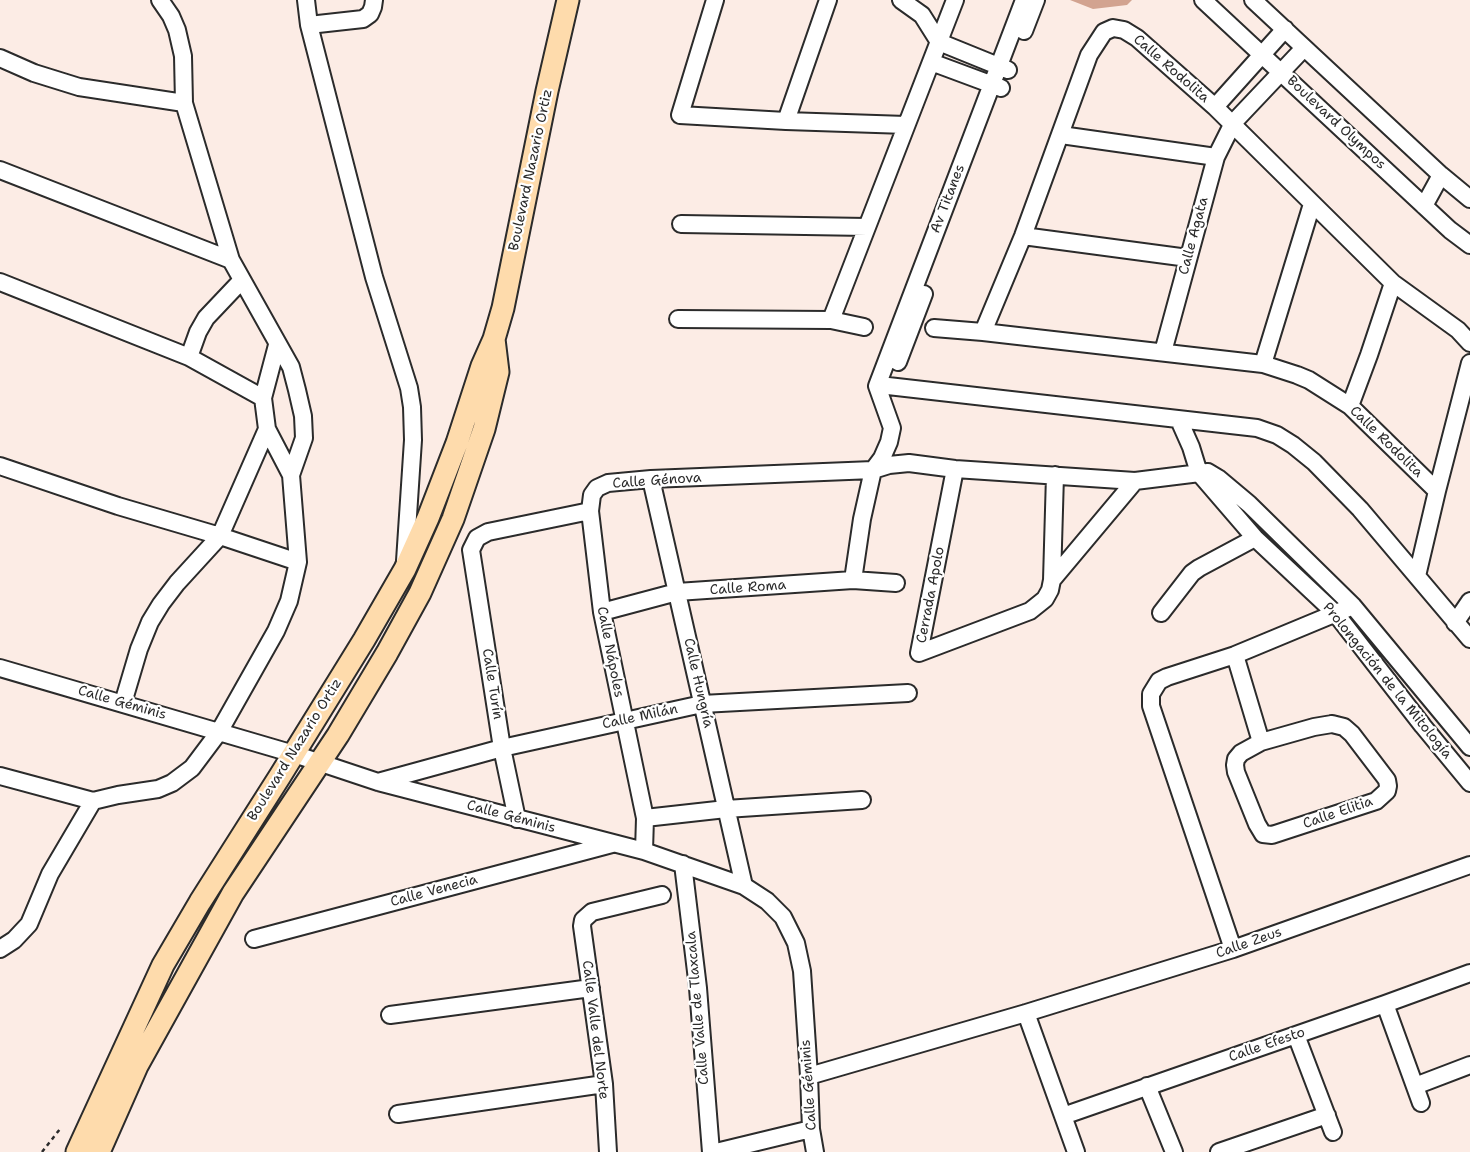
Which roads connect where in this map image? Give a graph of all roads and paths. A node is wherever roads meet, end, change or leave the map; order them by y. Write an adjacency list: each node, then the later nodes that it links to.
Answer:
1 (160, 0): 23 (street)
2 (306, 0): 13 (street)
3 (374, 0): 13 (street)
4 (568, 0): 49 (main road, Boulevard Nazario Ortiz)
5 (715, 0): 25 (street)
6 (828, 0): 25 (street)
7 (901, 0): 15 (street)
8 (955, 0): 15 (street)
9 (1024, 0): 20 (street, Av Titanes)
10 (1036, 0): 20 (street, Av Titanes)
11 (1203, 0): 17 (street, Boulevard Olympos)
12 (1253, 0): 14 (street)
13 (309, 24): 74 (street)
14 (1285, 29): 16 (street); 17 (street)
15 (939, 42): 19 (street); 20 (street)
16 (1304, 48): 21 (street, Calle Agata); 31 (street)
17 (1262, 55): 21 (street, Boulevard Olympos); 24 (street)
18 (0, 58): 23 (street)
19 (931, 62): 22 (street); 27 (street)
20 (1004, 68): 22 (street, Av Titanes)
21 (1280, 72): 26 (street, Calle Agata); 34 (street, Boulevard Olympos)
22 (996, 87): 56 (street, Av Titanes)
23 (184, 102): 40 (street)
24 (1215, 107): 26 (street, Calle Rodolita); 28 (street, Calle Rodolita)
25 (786, 121): 27 (street)
26 (1233, 123): 29 (street, Calle Agata); 33 (street, Calle Rodolita)
27 (906, 126): 36 (street)
28 (1061, 135): 29 (street); 37 (street, Calle Rodolita)
29 (1216, 157): 39 (street, Calle Agata)
30 (0, 170): 40 (street)
31 (1441, 175): 32 (street); 34 (street)
32 (1470, 199)
33 (1312, 204): 43 (street, Calle Rodolita); 55 (street)
34 (1424, 206): 38 (street, Boulevard Olympos)
35 (681, 224): 36 (street)
36 (866, 227): 45 (street)
37 (1023, 236): 39 (street); 48 (street, Calle Rodolita)
38 (1470, 244)
39 (1188, 258): 52 (street, Calle Agata)
40 (230, 260): 41 (street)
41 (242, 280): 51 (street); 53 (street)
42 (0, 282): 53 (street)
43 (1393, 283): 50 (street, Calle Rodolita); 58 (street)
44 (678, 319): 45 (street)
45 (831, 320): 46 (street)
46 (864, 326)
47 (934, 328): 48 (street, Calle Rodolita)
48 (983, 332): 52 (street, Calle Rodolita)
49 (494, 339): 74 (main road, Boulevard Nazario Ortiz); 98 (main road, Boulevard Nazario Ortiz)
50 (1470, 343)
51 (278, 345): 57 (street); 65 (street)
52 (1163, 352): 55 (street, Calle Rodolita)
53 (189, 357): 57 (street)
54 (1470, 363): 69 (street, Calle Rodolita)
55 (1263, 364): 58 (street, Calle Rodolita)
56 (884, 392): 59 (street); 63 (street)
57 (263, 398): 60 (street)
58 (1350, 406): 69 (street, Calle Rodolita)
59 (1179, 420): 64 (street); 75 (street)
60 (267, 429): 65 (street); 71 (street)
61 (0, 466): 71 (street)
62 (955, 468): 63 (street, Calle Génova); 66 (street); 77 (street, Cerrada Apolo)
63 (873, 470): 67 (street, Calle Génova); 76 (street)
64 (1198, 473): 68 (street); 72 (street, Prolongación de la Mitología); 81 (street, Prolongación de la Mitología)
65 (291, 475): 73 (street)
66 (1055, 476): 68 (street); 77 (street, Cerrada Apolo)
67 (651, 480): 70 (street, Calle Génova); 79 (street, Calle Hungría)
68 (1135, 481): 77 (street, Cerrada Apolo)
69 (1437, 491): 75 (street, Calle Rodolita)
70 (590, 511): 82 (street, Calle Nápoles); 95 (street, Calle Turín)
71 (220, 536): 73 (street); 90 (street)
72 (1255, 538): 83 (street); 84 (street, Prolongación de la Mitología)
73 (298, 562): 93 (street)
74 (405, 569): 97 (main road, Boulevard Nazario Ortiz)
75 (1417, 576): 85 (street)
76 (853, 580): 78 (street, Calle Roma); 79 (street, Calle Roma)
77 (1052, 580)
78 (896, 583)
79 (677, 592): 82 (street, Calle Roma); 91 (street, Calle Hungría)
80 (1470, 601): 85 (street)
81 (1353, 606): 84 (street); 96 (street, Prolongación de la Mitología)
82 (602, 612): 92 (street, Calle Nápoles)
83 (1161, 613)
84 (1336, 614): 87 (street); 101 (street, Prolongación de la Mitología)
85 (1455, 623): 86 (street)
86 (1470, 640)
87 (1234, 655): 94 (street); 115 (street)
88 (0, 668): 90 (street, Calle Géminis)
89 (908, 693): 91 (street, Calle Milán)
90 (123, 703): 93 (street, Calle Géminis)
91 (702, 704): 92 (street, Calle Milán); 104 (street, Calle Hungría)
92 (623, 720): 95 (street, Calle Milán); 106 (street, Calle Nápoles)
93 (219, 732): 97 (street, Calle Géminis); 103 (street)
94 (1261, 742): 94 (street, Calle Elitia)
95 (502, 748): 100 (street, Calle Milán); 105 (street, Calle Turín)
96 (1470, 748)
97 (294, 754): 98 (street, Calle Géminis); 136 (main road, Boulevard Nazario Ortiz)
98 (320, 762): 100 (street, Calle Géminis); 137 (main road, Boulevard Nazario Ortiz)
99 (0, 776): 103 (street)
100 (378, 782): 105 (street, Calle Géminis)
101 (1470, 783)
102 (862, 800): 104 (street)
103 (93, 801): 114 (street)
104 (726, 809): 106 (street); 111 (street, Calle Hungría)
105 (517, 818): 107 (street, Calle Géminis)
106 (645, 818): 108 (street, Calle Nápoles)
107 (615, 844): 108 (street, Calle Géminis); 113 (street, Calle Venecia)
108 (644, 851): 109 (street, Calle Géminis)
109 (683, 864): 111 (street, Calle Géminis); 139 (street, Calle Valle de Tlaxcala)
110 (1470, 865): 115 (street, Calle Zeus)
111 (744, 886): 123 (street, Calle Géminis)
112 (662, 895): 117 (street, Calle Valle del Norte)
113 (254, 939)
114 (0, 949)
115 (1233, 949): 119 (street, Calle Zeus)
116 (1470, 973): 118 (street, Calle Efesto)
117 (591, 988): 120 (street); 124 (street, Calle Valle del Norte)
118 (1386, 1004): 121 (street, Calle Efesto); 126 (street)
119 (1026, 1013): 123 (street, Calle Zeus); 130 (street)
120 (390, 1015)
121 (1296, 1035): 125 (street, Calle Efesto); 129 (street)
122 (1470, 1065): 126 (street)
123 (809, 1076): 132 (street, Calle Géminis)
124 (604, 1084): 128 (street); 138 (street, Calle Valle del Norte)
125 (1147, 1086): 130 (street, Calle Efesto); 142 (street)
126 (1415, 1086): 127 (street)
127 (1421, 1103)
128 (398, 1114)
129 (1327, 1115): 133 (street); 143 (street)
130 (1063, 1116): 134 (street)
131 (60, 1129): 135 (path)
132 (811, 1129): 140 (street); 141 (street, Calle Géminis)
133 (1333, 1132)
134 (1073, 1151)
135 (42, 1152)
136 (77, 1152)
137 (98, 1152)
138 (608, 1152)
139 (711, 1152)
140 (716, 1152)
141 (815, 1152)
142 (1174, 1152)
143 (1219, 1152)

